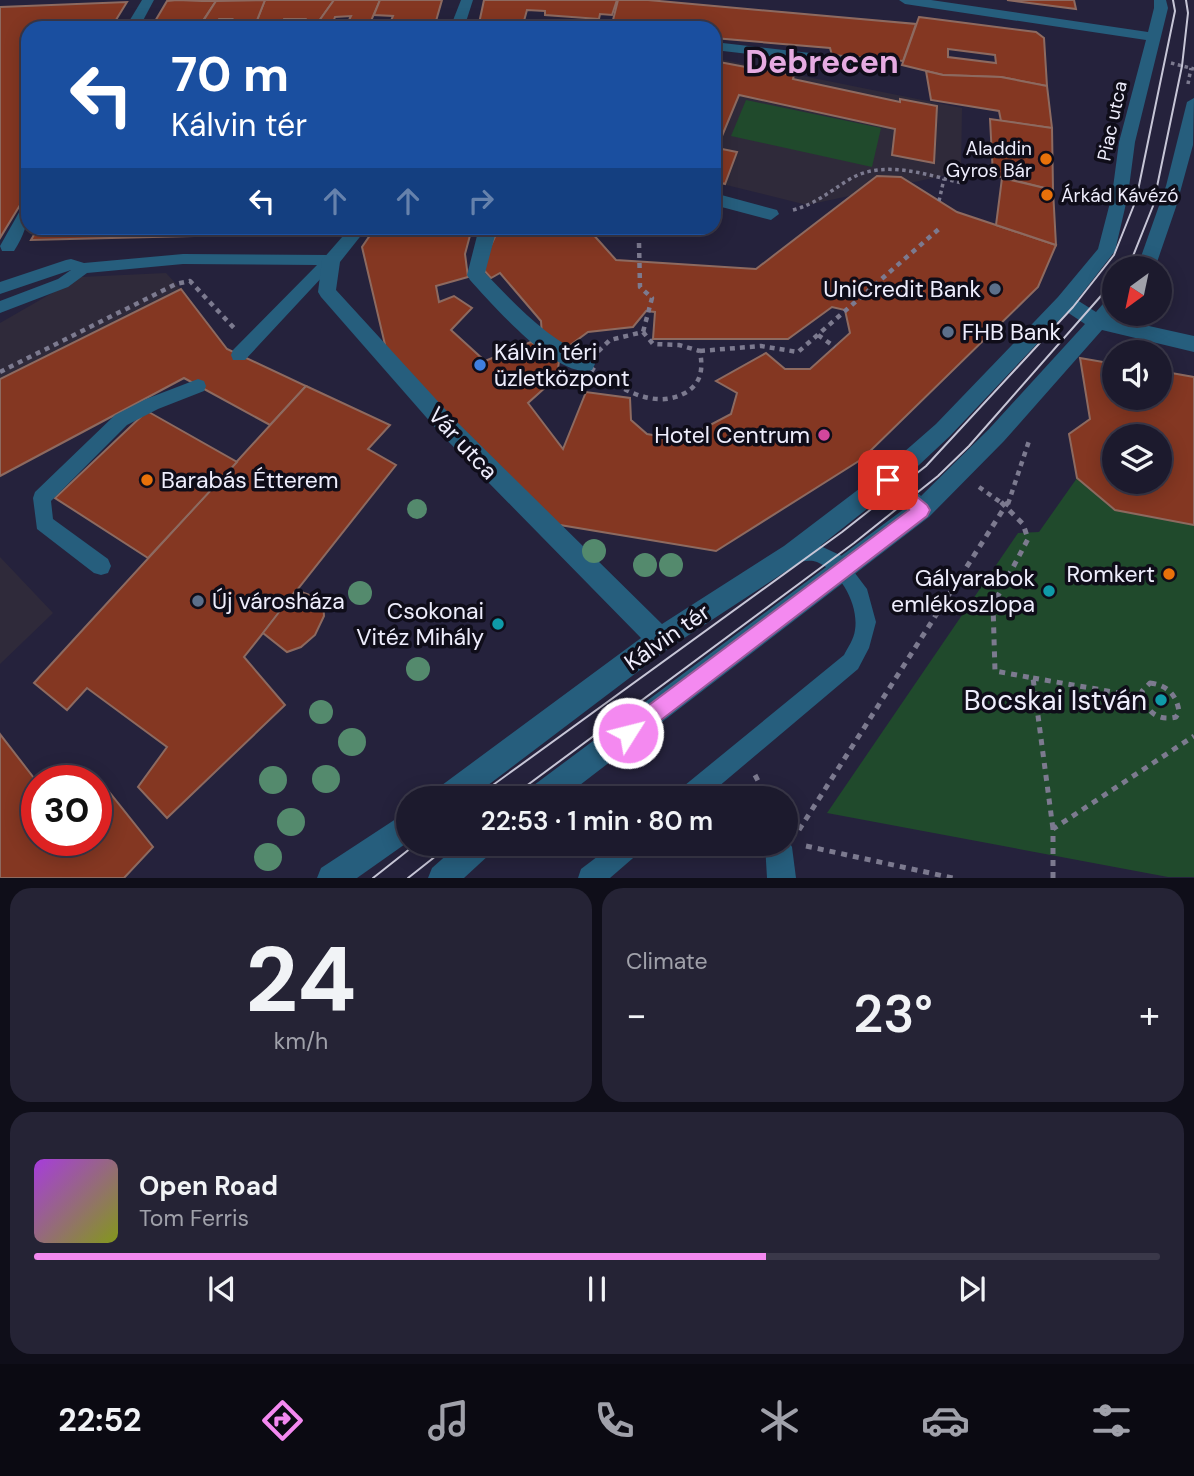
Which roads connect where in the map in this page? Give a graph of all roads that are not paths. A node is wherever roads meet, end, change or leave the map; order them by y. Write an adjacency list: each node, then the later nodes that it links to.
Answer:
1 (148, 0): 5 (street)
2 (467, 0): 6 (street)
3 (905, 0): 7 (street)
4 (1160, 0): 7 (street, Piac utca)
5 (136, 21)
6 (459, 21)
7 (1153, 37): 17 (street, Piac utca)
8 (721, 47): 9 (street)
9 (854, 62)
10 (1194, 102): 18 (street)
11 (721, 201): 12 (street)
12 (772, 214)
13 (21, 224): 16 (street)
14 (353, 235): 19 (street)
15 (486, 235): 28 (street)
16 (8, 247)
17 (1106, 251): 22 (street, Kálvin tér)
18 (1151, 256)
19 (331, 260): 20 (lane); 27 (lane); 35 (street, Vár utca)
20 (84, 268): 21 (lane); 23 (lane)
21 (0, 288)
22 (1065, 302): 25 (street); 30 (street, Kálvin tér)
23 (0, 307)
24 (1102, 318): 25 (street)
25 (1098, 322): 26 (street); 31 (street)
26 (1194, 344)
27 (244, 350)
28 (585, 364)
29 (198, 386): 33 (lane)
30 (888, 480): 31 (street); 32 (street, Kálvin tér)
31 (921, 510): 34 (street)
32 (792, 554): 34 (lane); 35 (street, Kálvin tér)
33 (101, 566)
34 (842, 569): 37 (street); 38 (lane)
35 (660, 639): 36 (street, Kálvin tér)
36 (464, 786)
37 (556, 786)
38 (702, 786)
39 (396, 833): 43 (street)
40 (466, 856): 44 (street)
41 (617, 856): 45 (lane)
42 (779, 856): 46 (street)
43 (331, 877)
44 (442, 877)
45 (590, 877)
46 (782, 877)

